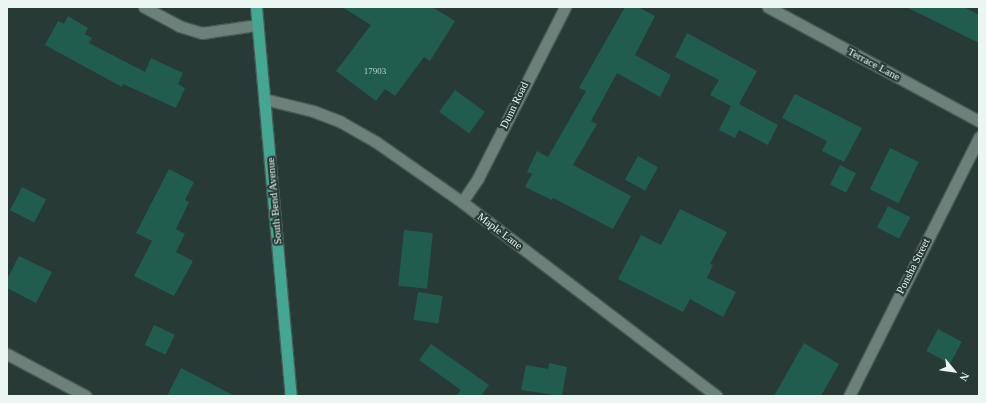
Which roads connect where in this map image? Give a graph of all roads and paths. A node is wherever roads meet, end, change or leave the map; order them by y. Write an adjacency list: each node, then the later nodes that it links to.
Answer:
1 (144, 7): 5 (street)
2 (256, 7): 5 (main road, South Bend Avenue)
3 (564, 7): 9 (street, Dunn Road)
4 (768, 7): 7 (street, Terrace Lane)
5 (257, 25): 6 (main road, South Bend Avenue)
6 (264, 99): 9 (street, Maple Lane); 12 (main road, South Bend Avenue)
7 (979, 121)
8 (979, 137): 14 (street, Ponsha Street)
9 (462, 202): 13 (street, Maple Lane)
10 (7, 354): 11 (street)
11 (86, 396)
12 (291, 396)
13 (717, 396)
14 (849, 396)

